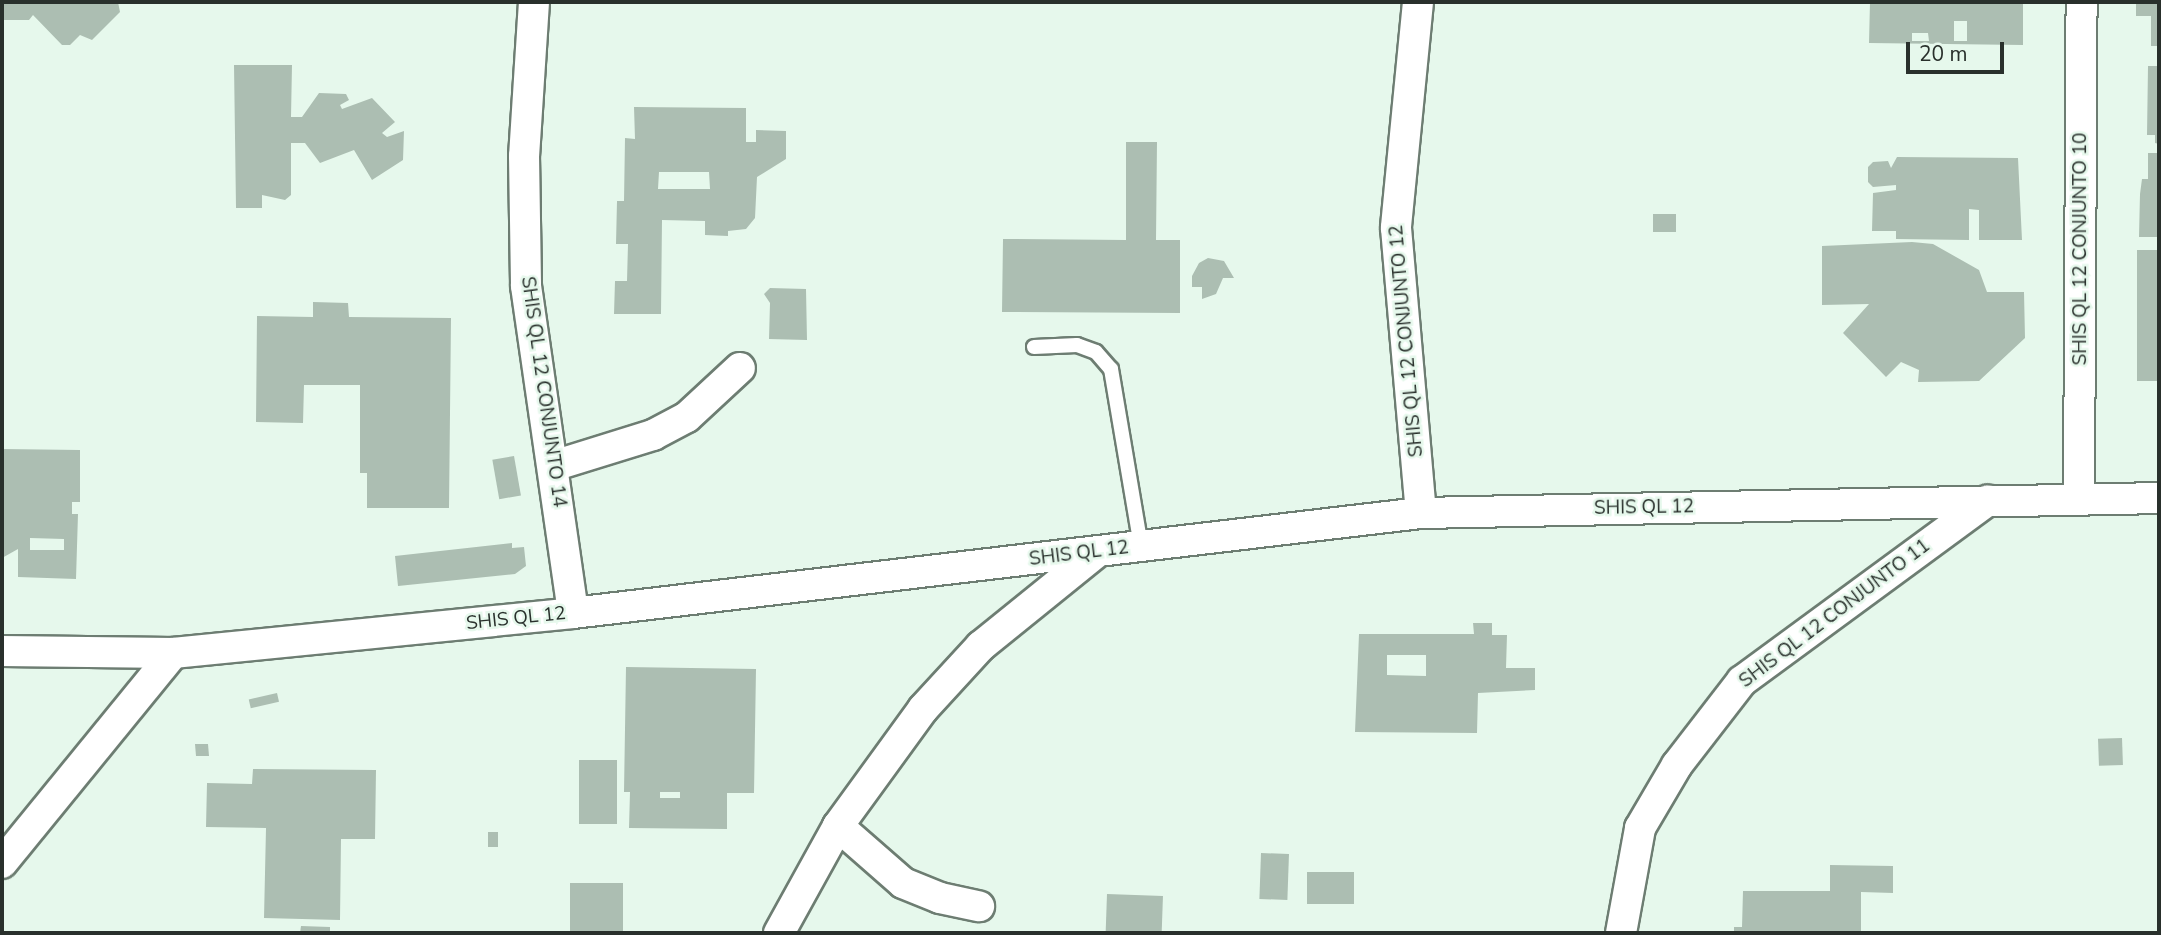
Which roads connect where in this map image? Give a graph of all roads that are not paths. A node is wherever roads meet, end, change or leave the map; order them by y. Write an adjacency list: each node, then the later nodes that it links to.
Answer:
1 (534, 2): 6 (street, SHIS QL 12 CONJUNTO 14)
2 (1418, 2): 10 (street, SHIS QL 12 CONJUNTO 12)
3 (2082, 2): 7 (street, SHIS QL 12 CONJUNTO 10)
4 (1034, 347): 11 (lane)
5 (740, 368): 6 (street)
6 (553, 466): 13 (street, SHIS QL 12 CONJUNTO 14)
7 (2079, 496): 8 (street, SHIS QL 12); 9 (street, SHIS QL 12)
8 (2159, 498)
9 (1988, 500): 10 (street, SHIS QL 12); 20 (street, SHIS QL 12 CONJUNTO 11)
10 (1421, 513): 11 (street, SHIS QL 12)
11 (1141, 547): 12 (street, SHIS QL 12)
12 (1098, 552): 13 (street, SHIS QL 12); 16 (street)
13 (573, 613): 15 (street, SHIS QL 12)
14 (2, 651): 15 (street, SHIS QL 12)
15 (173, 653): 17 (street)
16 (838, 826): 18 (street); 19 (street)
17 (2, 863)
18 (979, 906)
19 (779, 933)
20 (1621, 933)

